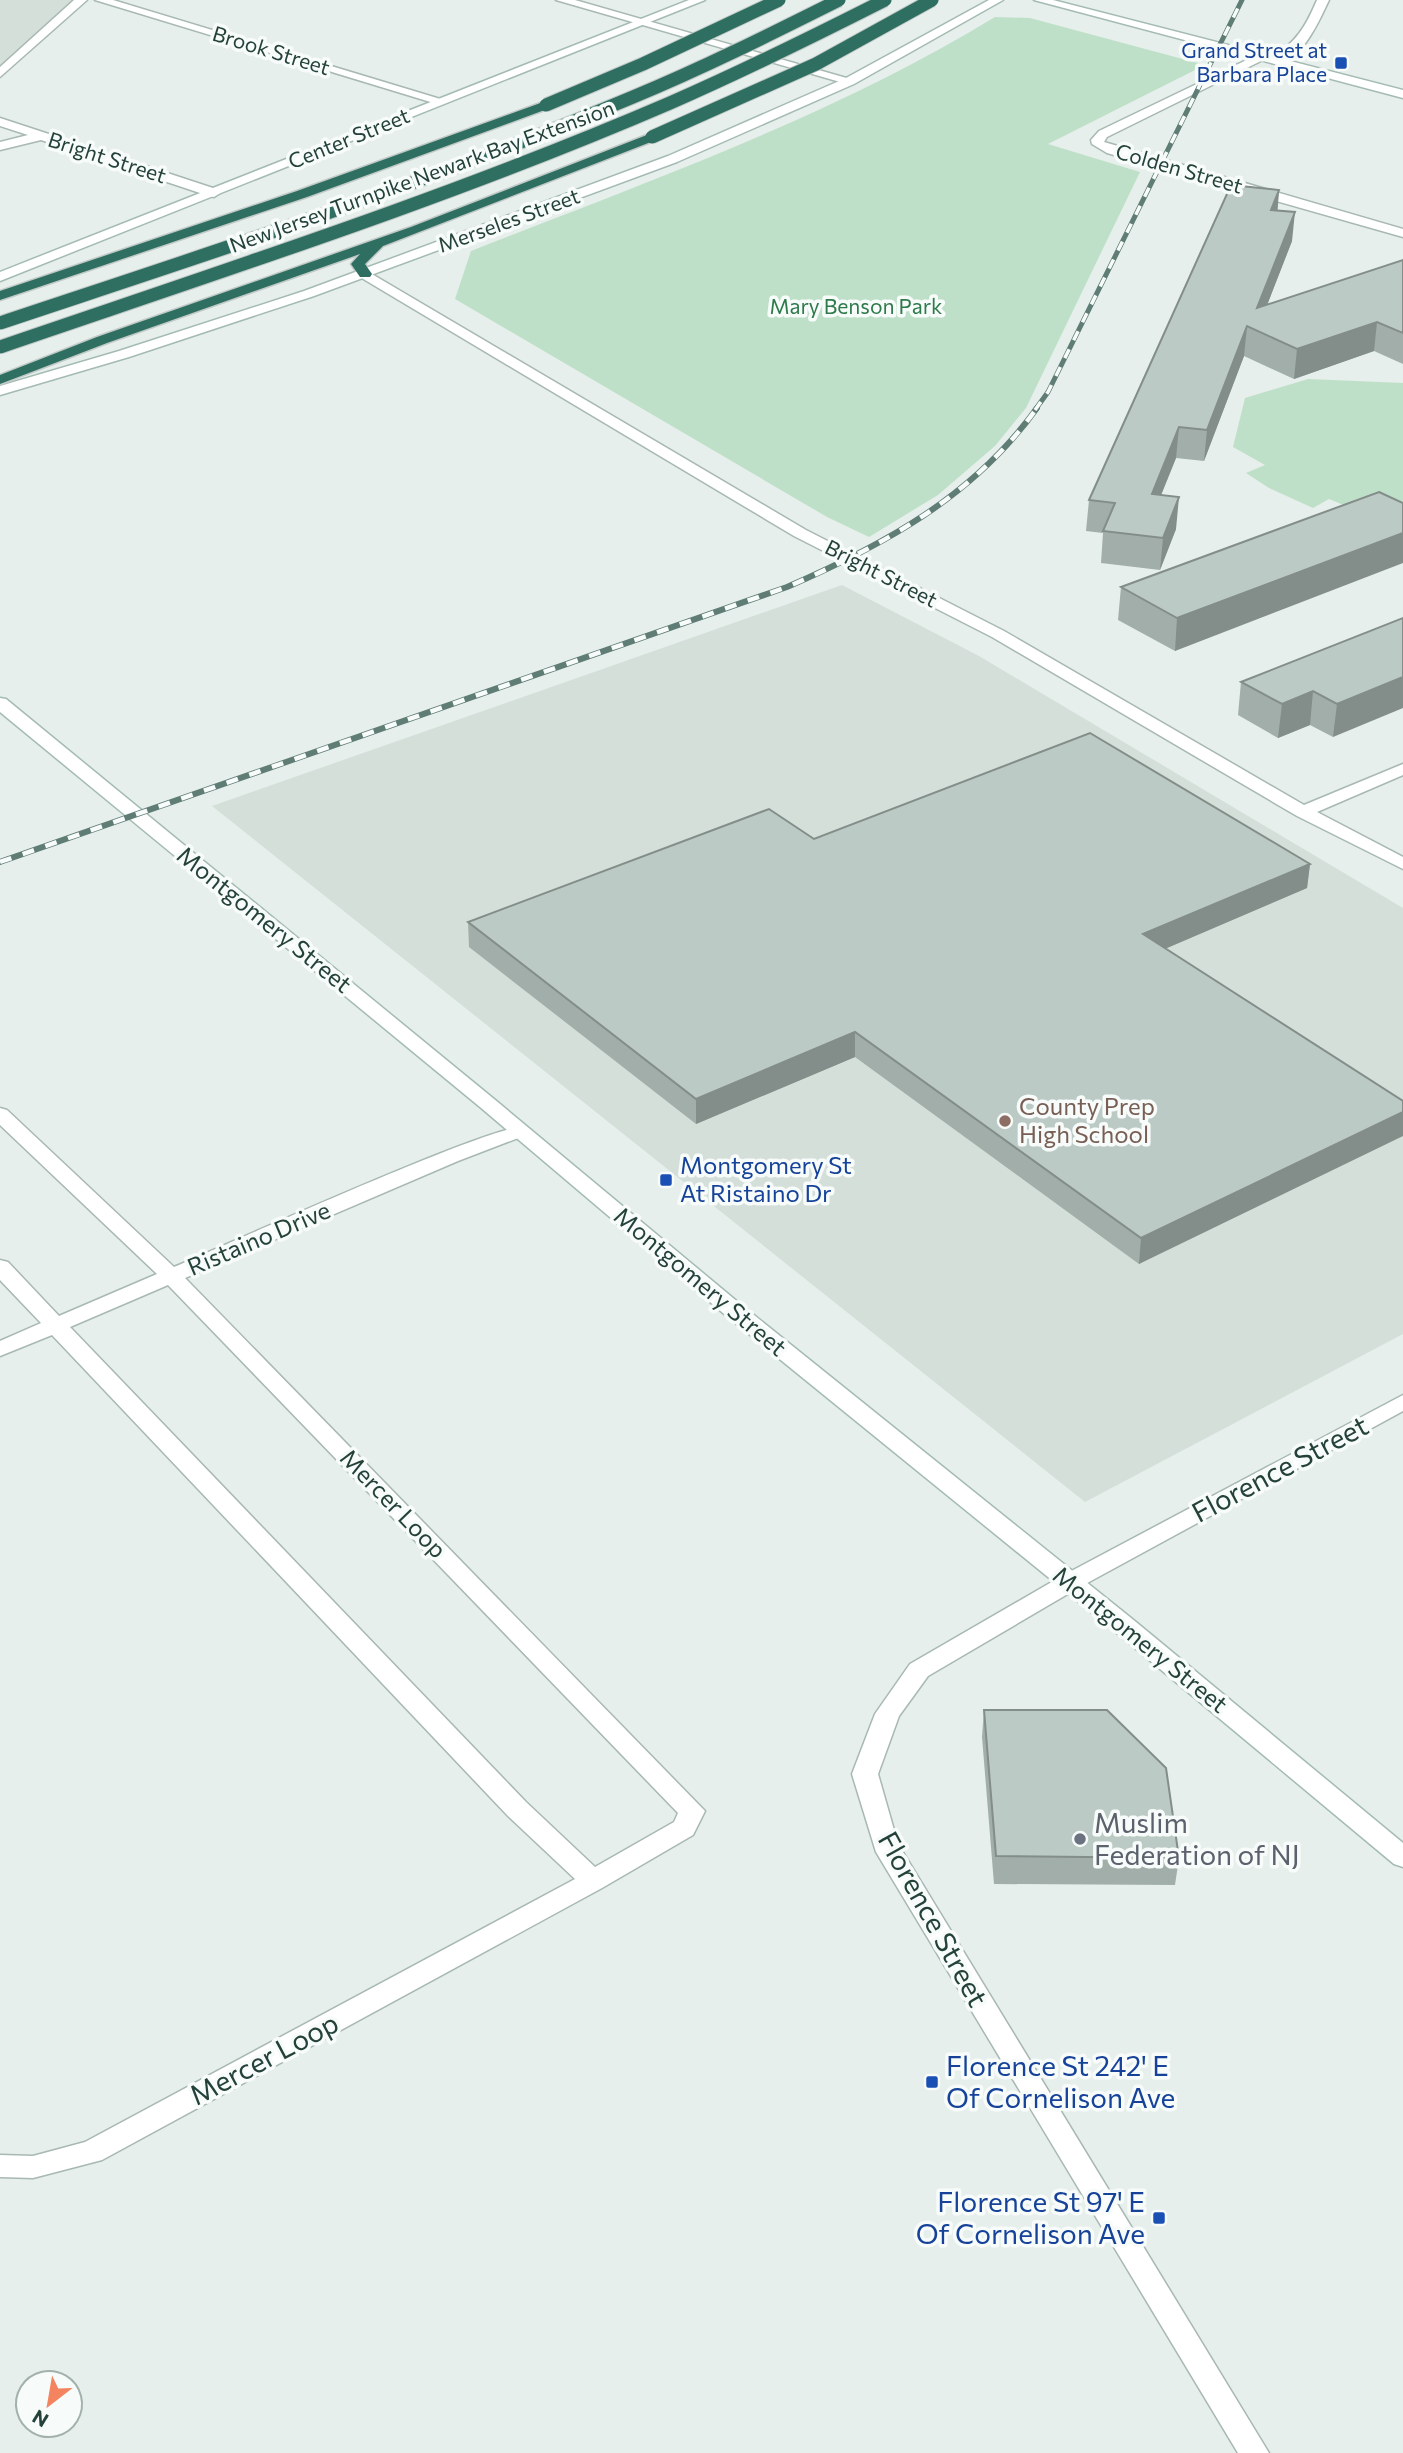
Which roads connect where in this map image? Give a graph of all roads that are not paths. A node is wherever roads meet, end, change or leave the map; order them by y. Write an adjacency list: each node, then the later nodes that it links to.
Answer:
1 (81, 0): 14 (street)
2 (101, 0): 17 (street, Brook Street)
3 (562, 0): 12 (street)
4 (699, 0): 12 (street, Center Street)
5 (779, 0): 26 (highway, bridge)
6 (839, 0): 27 (highway, New Jersey Turnpike Newark Bay Extension, bridge)
7 (885, 0): 28 (highway, New Jersey Turnpike Newark Bay Extension, bridge)
8 (932, 0): 23 (highway, bridge)
9 (997, 0): 15 (street, Merseles Street)
10 (1040, 0): 13 (street)
11 (1323, 0): 13 (street)
12 (643, 23): 15 (street); 17 (street, Center Street)
13 (1269, 59): 16 (street); 22 (street, Colden Street)
14 (0, 73)
15 (851, 80): 24 (street, Merseles Street)
16 (1403, 94)
17 (441, 102): 21 (street, Center Street)
18 (0, 122): 19 (street, Bright Street)
19 (41, 136): 20 (street); 21 (street, Bright Street)
20 (0, 146)
21 (214, 193): 25 (street, Center Street)
22 (1403, 233)
23 (379, 243): 24 (highway); 29 (highway)
24 (365, 274): 30 (street, Merseles Street); 33 (street, Bright Street)
25 (0, 277)
26 (0, 296)
27 (0, 323)
28 (0, 347)
29 (0, 380)
30 (0, 391)
31 (0, 703): 36 (street, Montgomery Street)
32 (1403, 769): 33 (street)
33 (1303, 812): 34 (street, Bright Street)
34 (1403, 864)
35 (0, 1114): 38 (street, Mercer Loop)
36 (519, 1131): 38 (street, Ristaino Drive); 42 (street, Montgomery Street)
37 (0, 1267): 39 (street)
38 (171, 1276): 39 (street, Ristaino Drive); 44 (street, Mercer Loop)
39 (57, 1325): 40 (street, Ristaino Drive); 44 (street)
40 (0, 1349)
41 (1403, 1402): 42 (street, Florence Street)
42 (1070, 1582): 43 (street, Montgomery Street); 46 (street, Florence Street)
43 (1403, 1857)
44 (593, 1881): 45 (street, Mercer Loop)
45 (0, 2166)
46 (1254, 2453)

